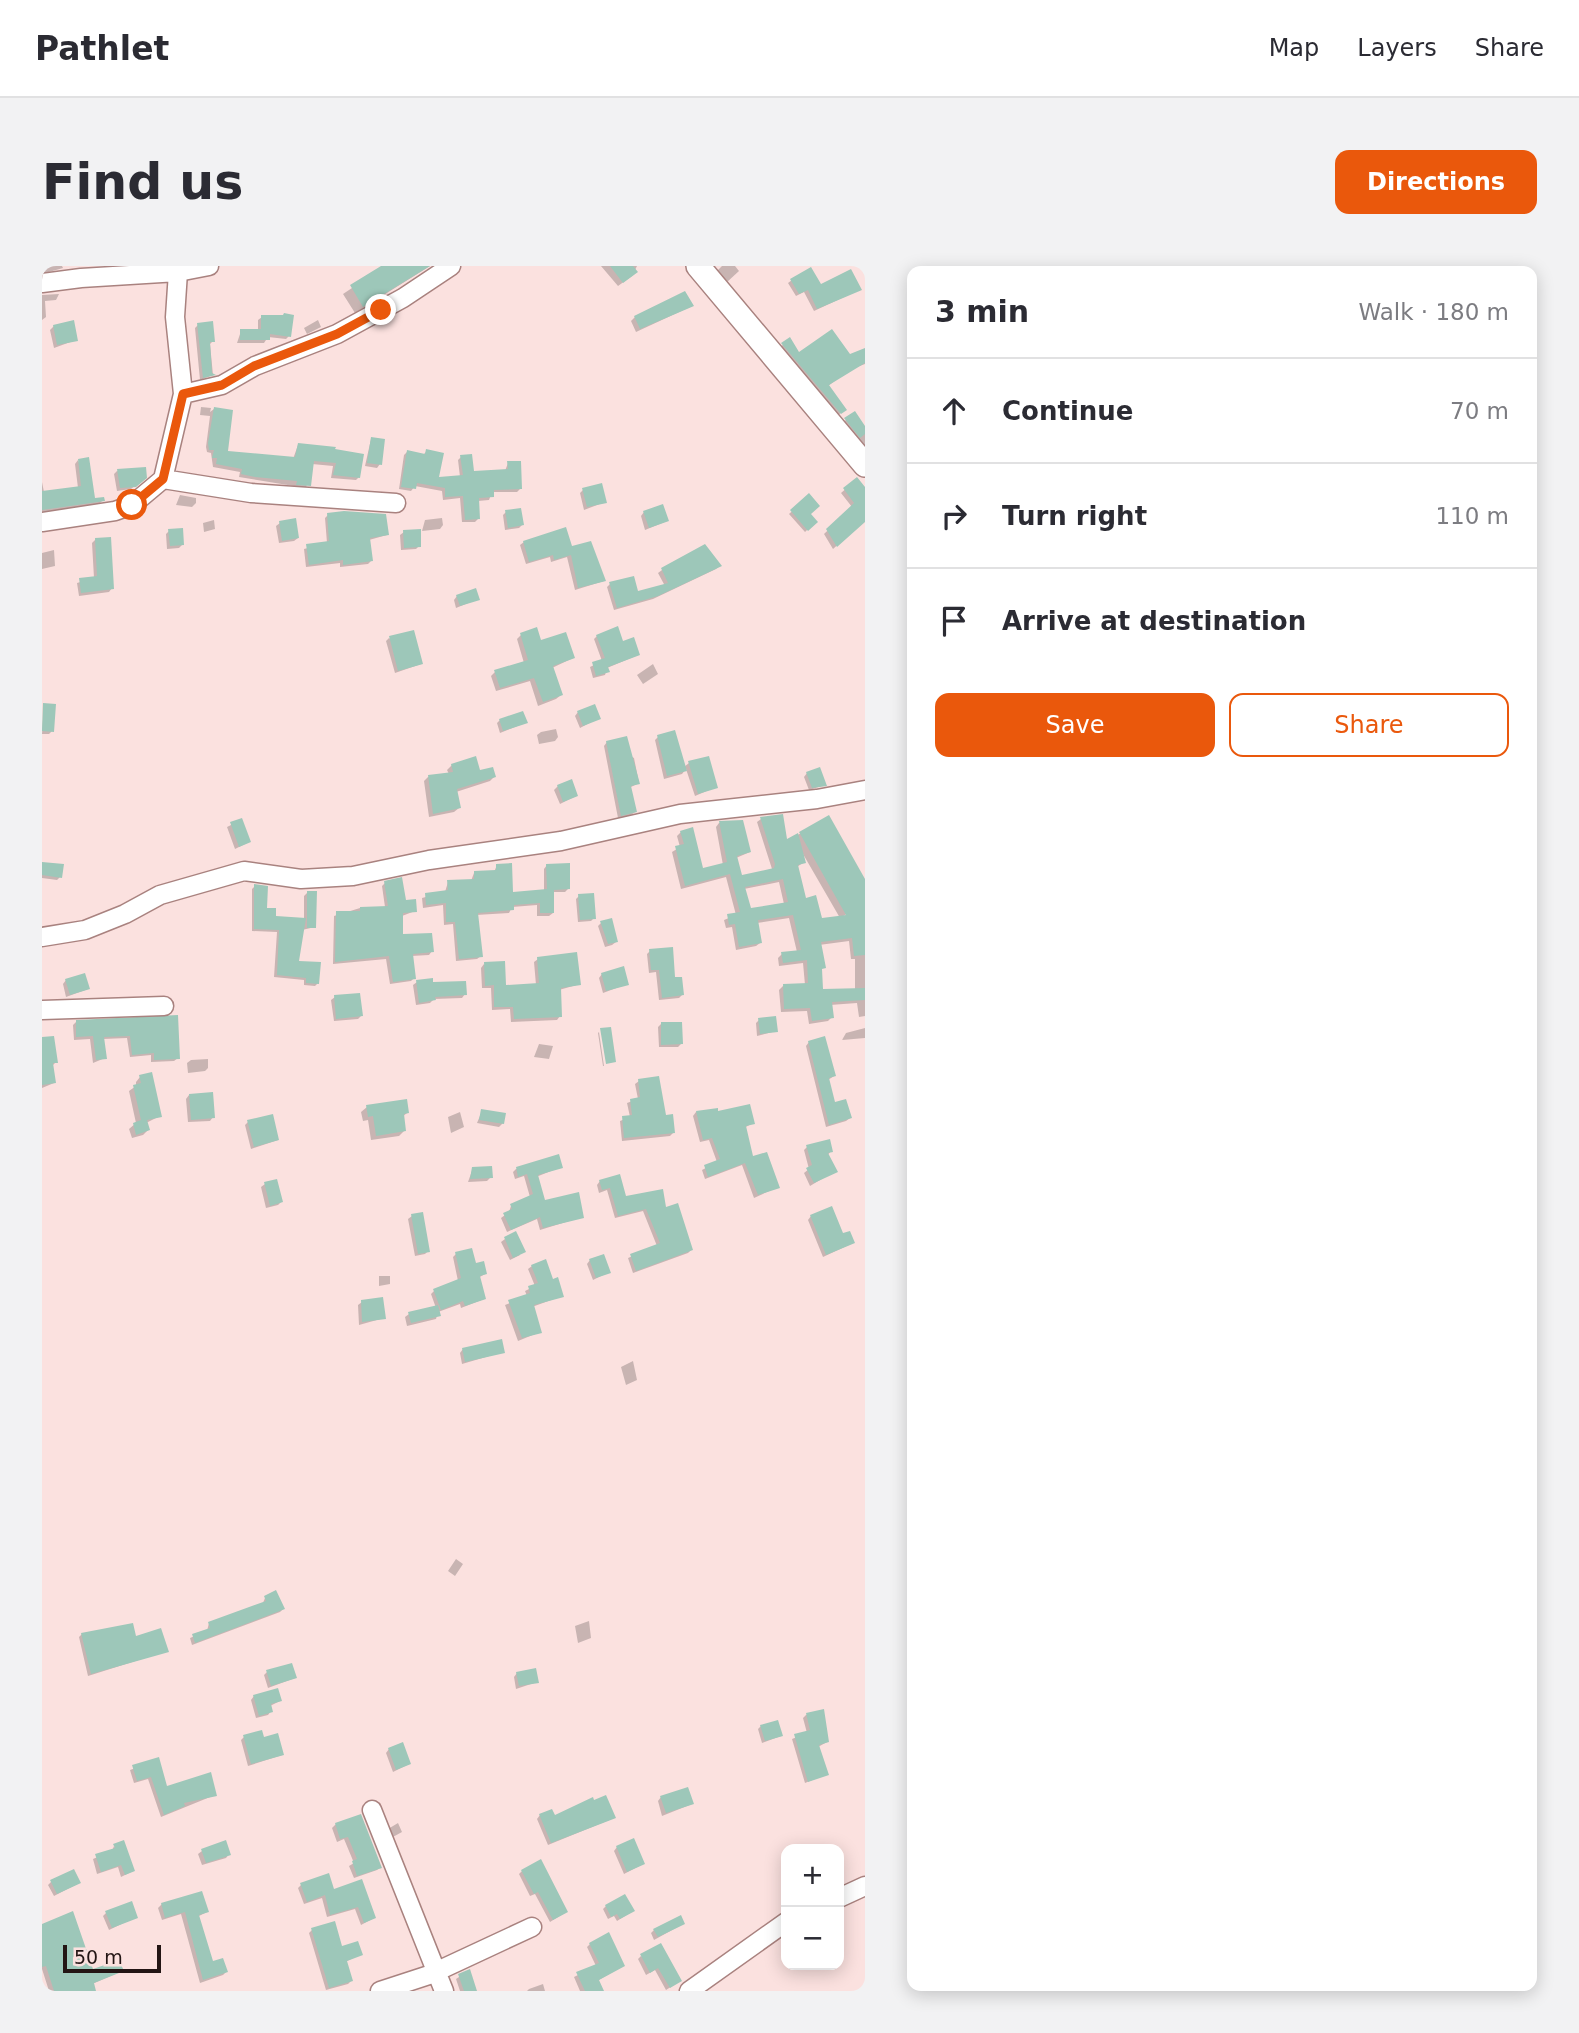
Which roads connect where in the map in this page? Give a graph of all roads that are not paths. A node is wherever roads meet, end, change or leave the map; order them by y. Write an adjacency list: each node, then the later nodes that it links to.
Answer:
1 (209, 266): 4 (street)
2 (451, 266): 6 (street)
3 (698, 266): 7 (main road)
4 (178, 272): 5 (street); 6 (street)
5 (42, 283)
6 (183, 394): 8 (street)
7 (865, 465)
8 (163, 479): 9 (street); 10 (street)
9 (396, 503)
10 (42, 522)
11 (865, 790): 12 (street)
12 (42, 937)
13 (164, 1006): 14 (street)
14 (42, 1010)
15 (372, 1810): 20 (street)
16 (865, 1886): 17 (street)
17 (844, 1896)
18 (781, 1926): 23 (street)
19 (532, 1927): 20 (street)
20 (439, 1971): 21 (street); 22 (street)
21 (380, 1991)
22 (444, 1991)
23 (690, 1991)

